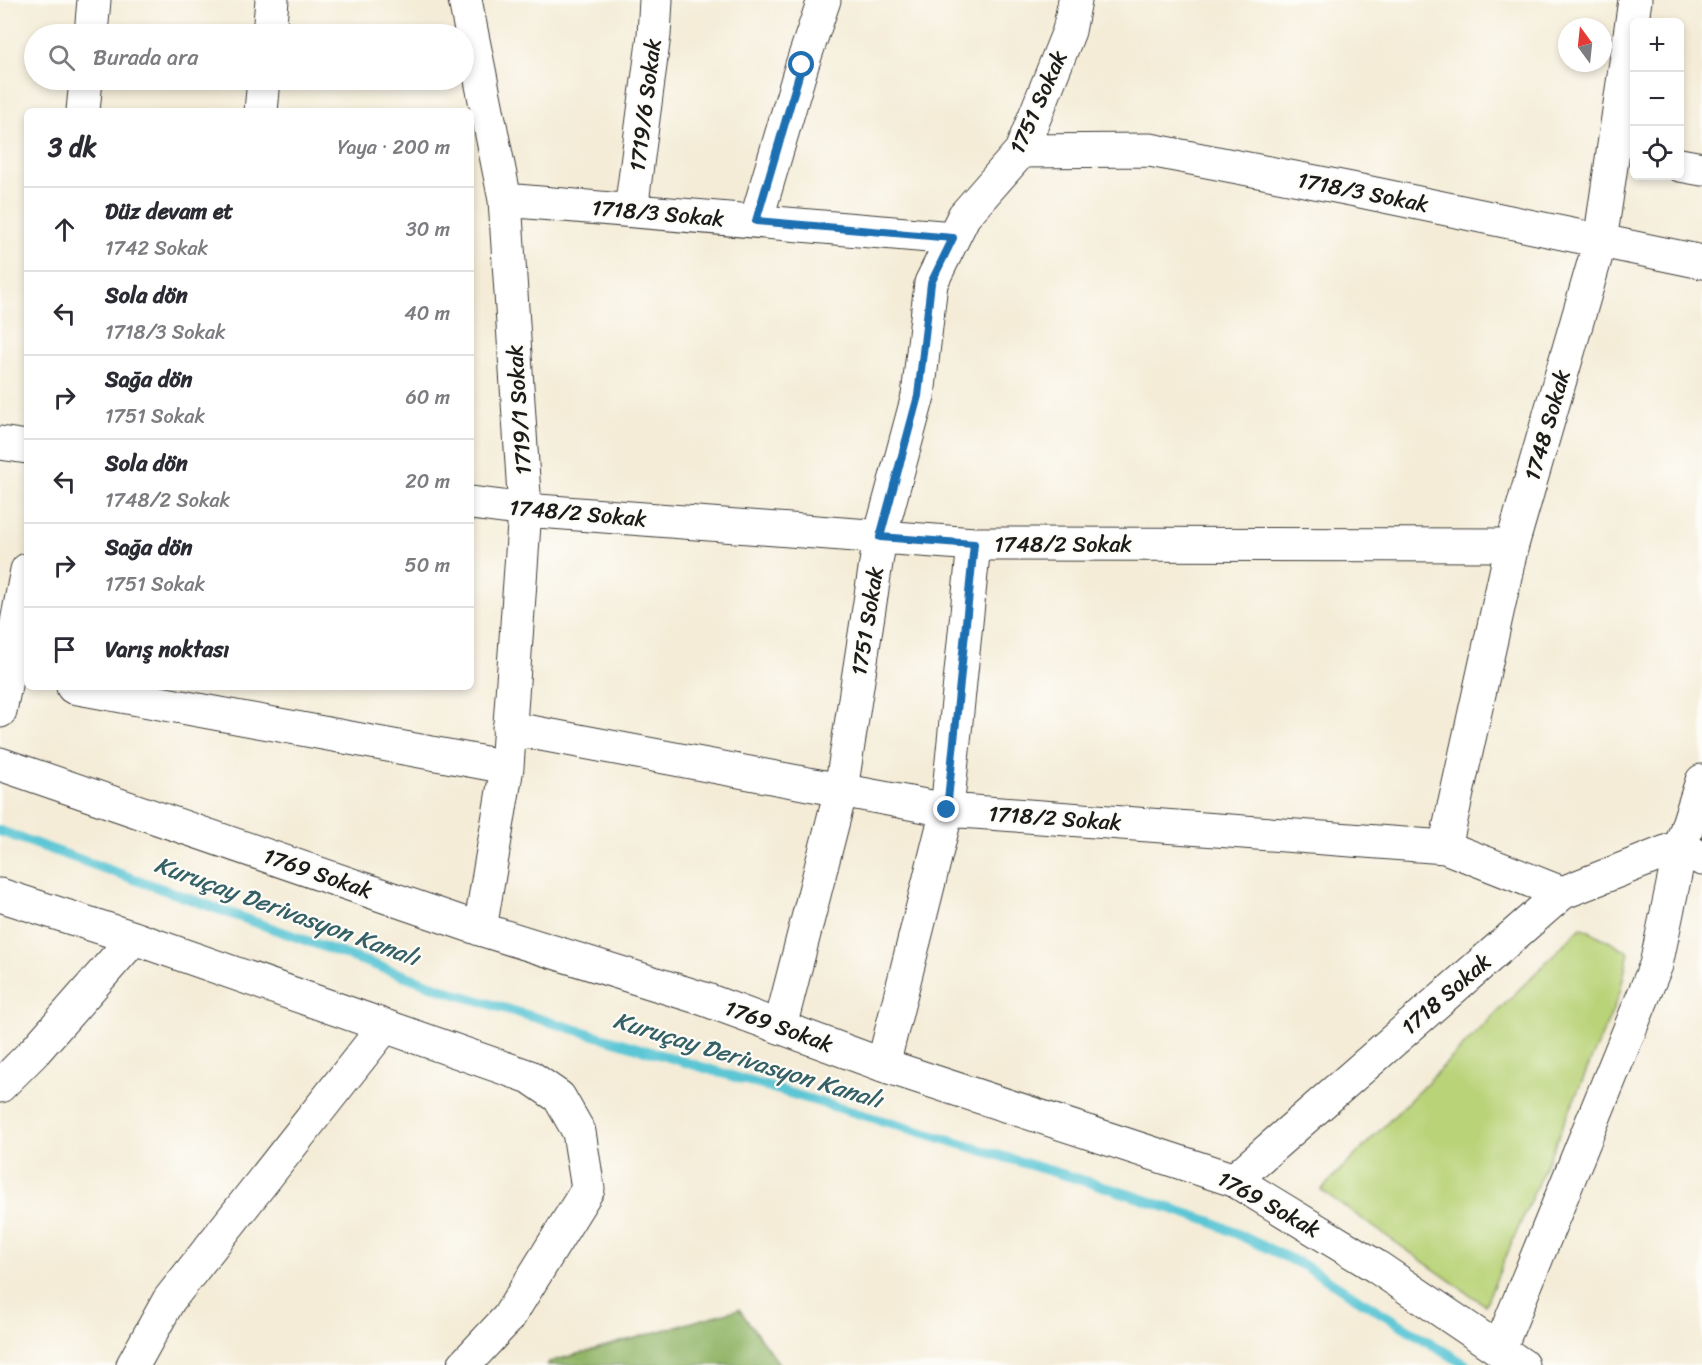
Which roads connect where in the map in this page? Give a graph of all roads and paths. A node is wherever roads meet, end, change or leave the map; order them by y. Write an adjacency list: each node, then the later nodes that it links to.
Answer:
1 (94, 0): 8 (street)
2 (272, 0): 9 (street)
3 (465, 0): 10 (street, 1719/1 Sokak)
4 (656, 0): 21 (street, 1719/6 Sokak)
5 (824, 0): 22 (street)
6 (1075, 0): 16 (street, 1751 Sokak)
7 (1635, 0): 17 (street, 1748 Sokak)
8 (92, 24)
9 (269, 24)
10 (470, 24)
11 (474, 44): 20 (street, 1719/1 Sokak)
12 (85, 90): 14 (street)
13 (263, 90): 15 (street)
14 (83, 108)
15 (261, 108)
16 (1021, 150): 23 (street, 1751 Sokak); 24 (street, 1718/3 Sokak)
17 (1624, 153): 24 (street, 1748 Sokak)
18 (1684, 166): 19 (street)
19 (1702, 169)
20 (506, 200): 21 (street, 1718/3 Sokak); 29 (street, 1719/1 Sokak)
21 (631, 210): 22 (street, 1718/3 Sokak)
22 (756, 221): 23 (street, 1718/3 Sokak)
23 (953, 238): 30 (street, 1751 Sokak)
24 (1600, 242): 25 (street, 1718/3 Sokak); 32 (street, 1748 Sokak)
25 (1702, 262)
26 (0, 443): 27 (street)
27 (24, 447)
28 (474, 503): 29 (street, 1748/2 Sokak)
29 (525, 510): 30 (street, 1748/2 Sokak); 37 (street, 1719/1 Sokak)
30 (880, 537): 31 (street, 1748/2 Sokak); 41 (street, 1751 Sokak)
31 (974, 544): 32 (street, 1748/2 Sokak); 42 (street)
32 (1512, 545): 43 (street, 1748 Sokak)
33 (24, 591): 34 (street)
34 (12, 676): 36 (street)
35 (89, 690): 39 (street)
36 (0, 711)
37 (509, 728): 39 (street, 1719/1 Sokak); 41 (street, 1718/2 Sokak)
38 (0, 764): 47 (street, 1769 Sokak)
39 (507, 766): 47 (street, 1719/1 Sokak)
40 (1702, 781): 44 (street)
41 (842, 790): 42 (street, 1718/2 Sokak); 50 (street, 1751 Sokak)
42 (947, 810): 43 (street, 1718/2 Sokak); 51 (street)
43 (1445, 847): 45 (street, 1718/2 Sokak)
44 (1692, 853): 45 (street, 1718 Sokak); 54 (street)
45 (1562, 893): 53 (street, 1718 Sokak)
46 (0, 895): 48 (street)
47 (480, 929): 50 (street, 1769 Sokak)
48 (134, 938): 49 (street); 52 (street)
49 (385, 1026): 55 (street); 56 (street)
50 (780, 1026): 51 (street, 1769 Sokak)
51 (883, 1065): 53 (street, 1769 Sokak)
52 (0, 1086)
53 (1234, 1180): 54 (street, 1769 Sokak)
54 (1511, 1357)
55 (133, 1365)
56 (464, 1365)

